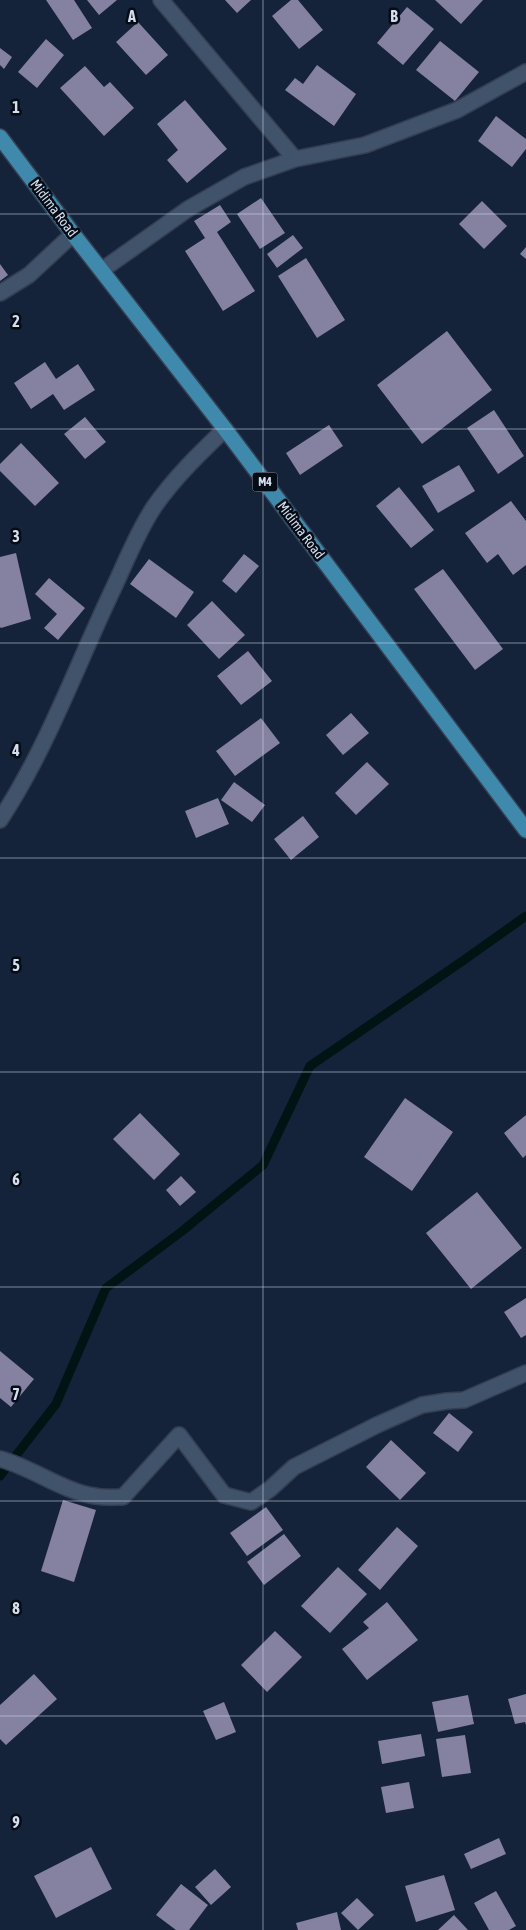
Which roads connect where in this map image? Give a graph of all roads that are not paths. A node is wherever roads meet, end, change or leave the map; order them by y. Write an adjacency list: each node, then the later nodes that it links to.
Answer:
1 (161, 0): 4 (street)
2 (526, 72): 4 (street)
3 (0, 136): 5 (main road, Midima Road / M4)
4 (295, 159): 6 (street)
5 (73, 234): 6 (main road, Midima Road / M4); 7 (street)
6 (102, 270): 8 (main road, Midima Road / M4)
7 (0, 293)
8 (225, 429): 9 (street); 10 (main road, Midima Road / M4)
9 (0, 820)
10 (526, 830)
11 (526, 1373): 12 (street)
12 (0, 1459)

